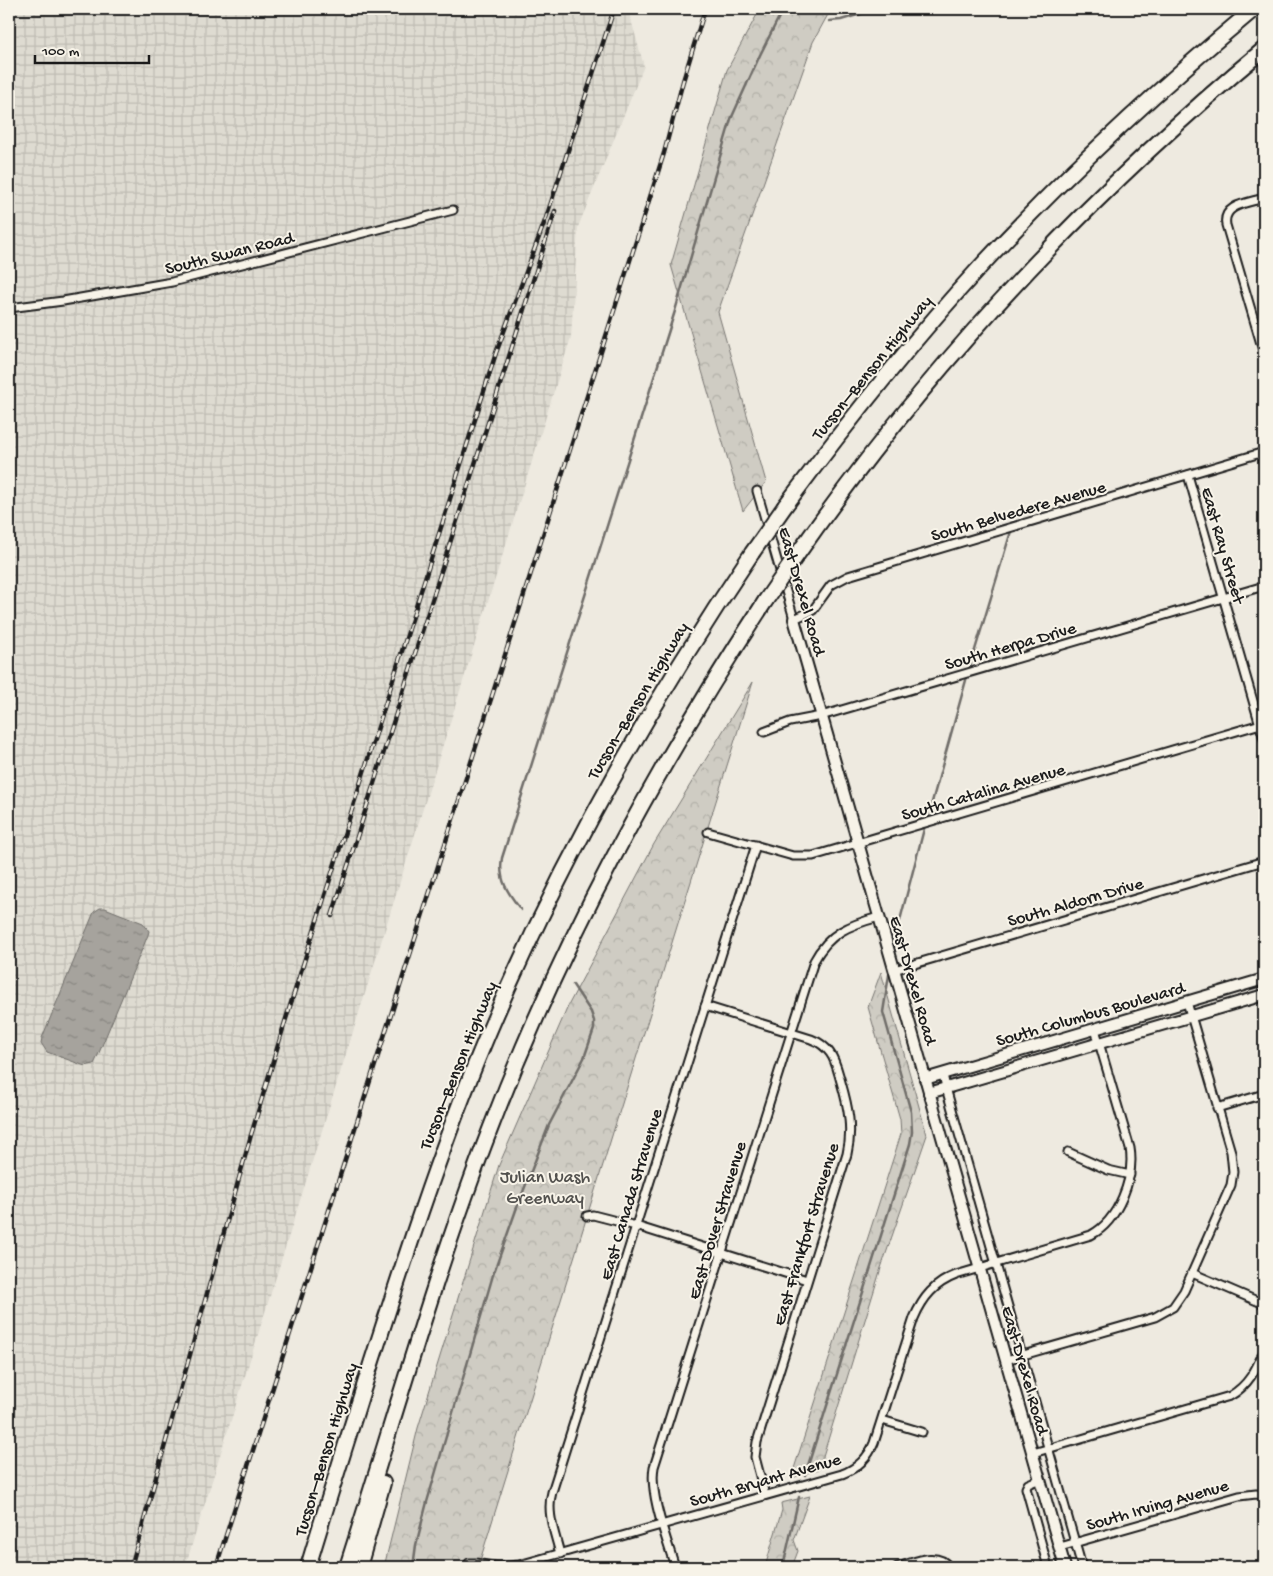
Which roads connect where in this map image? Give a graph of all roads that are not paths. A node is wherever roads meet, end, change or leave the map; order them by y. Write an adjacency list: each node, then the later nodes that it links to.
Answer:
1 (1254, 9): 63 (highway, Tucson–Benson Highway, bridge)
2 (1264, 49): 41 (highway, bridge)
3 (1264, 198): 6 (street)
4 (453, 210): 5 (street, South Swan Road)
5 (9, 308)
6 (1264, 354)
7 (1264, 452): 8 (street, South Belvedere Avenue)
8 (1188, 475): 11 (street, East Ray Street); 12 (street, South Belvedere Avenue)
9 (757, 491): 12 (street, East Drexel Road)
10 (1264, 586): 11 (street, South Herpa Drive)
11 (1224, 598): 13 (street, South Herpa Drive); 14 (street, East Ray Street)
12 (794, 618): 13 (street, East Drexel Road)
13 (821, 716): 15 (street, South Herpa Drive); 18 (street, East Drexel Road)
14 (1262, 724): 16 (street, East Ray Street); 18 (street, South Catalina Avenue)
15 (764, 732)
16 (1264, 739)
17 (708, 832): 19 (street, South Catalina Avenue)
18 (858, 843): 19 (street, South Catalina Avenue); 21 (street, East Drexel Road)
19 (756, 845): 26 (street, East Canada Stravenue)
20 (1264, 861): 22 (street, South Aldorn Drive)
21 (879, 917): 22 (street, East Drexel Road); 29 (street, East Dover Stravenue)
22 (894, 970): 32 (street, East Drexel Road)
23 (1264, 979): 25 (street, South Columbus Boulevard)
24 (1264, 995): 27 (street, South Columbus Boulevard)
25 (1187, 1002): 27 (street); 28 (street, South Columbus Boulevard)
26 (705, 1006): 29 (street, East Frankfort Stravenue); 40 (street, East Canada Stravenue)
27 (1191, 1016): 30 (street, South Columbus Boulevard); 36 (street)
28 (1095, 1029): 30 (street); 31 (street, South Columbus Boulevard)
29 (791, 1032): 42 (street, East Dover Stravenue); 46 (street, East Frankfort Stravenue)
30 (1099, 1043): 33 (street, South Columbus Boulevard); 38 (street)
31 (943, 1074): 32 (street, South Columbus Boulevard); 33 (street, East Drexel Road)
32 (925, 1079): 34 (street, East Drexel Road)
33 (946, 1088): 34 (street, South Columbus Boulevard); 43 (street, East Drexel Road)
34 (930, 1093): 44 (street, East Drexel Road)
35 (1264, 1094): 36 (street)
36 (1218, 1108): 45 (street)
37 (1068, 1152): 38 (street)
38 (1130, 1174): 43 (street, South Bryant Avenue)
39 (587, 1216): 40 (street)
40 (636, 1226): 42 (street); 61 (street, East Canada Stravenue)
41 (453, 1232): 64 (highway); 65 (highway)
42 (721, 1254): 46 (street); 58 (street, East Dover Stravenue)
43 (995, 1264): 44 (street, South Bryant Avenue); 49 (street, East Drexel Road)
44 (980, 1268): 50 (street, East Drexel Road); 51 (street, South Bryant Avenue)
45 (1192, 1273): 47 (street); 49 (street)
46 (807, 1280): 57 (street, East Frankfort Stravenue)
47 (1264, 1304)
48 (1264, 1351): 53 (street)
49 (1021, 1355): 50 (street); 53 (street, East Drexel Road)
50 (1006, 1360): 54 (street, East Drexel Road)
51 (882, 1420): 52 (street); 57 (street, South Bryant Avenue)
52 (922, 1432)
53 (1048, 1449): 54 (street); 59 (street, East Drexel Road)
54 (1033, 1454): 55 (street, East Drexel Road)
55 (1040, 1478): 60 (street, East Drexel Road); 69 (street)
56 (1264, 1495): 59 (street, South Irving Avenue)
57 (765, 1496): 58 (street, South Bryant Avenue)
58 (663, 1524): 61 (street, South Bryant Avenue); 66 (street, East Dover Stravenue)
59 (1075, 1543): 60 (street, South Irving Avenue); 71 (street, East Drexel Road)
60 (1060, 1547): 70 (street, East Drexel Road)
61 (560, 1554): 62 (street, South Bryant Avenue)
62 (469, 1563)
63 (308, 1567)
64 (347, 1567)
65 (359, 1567)
66 (675, 1567)
67 (897, 1567): 68 (street)
68 (948, 1567)
69 (1048, 1567)
70 (1065, 1567)
71 (1082, 1567)

